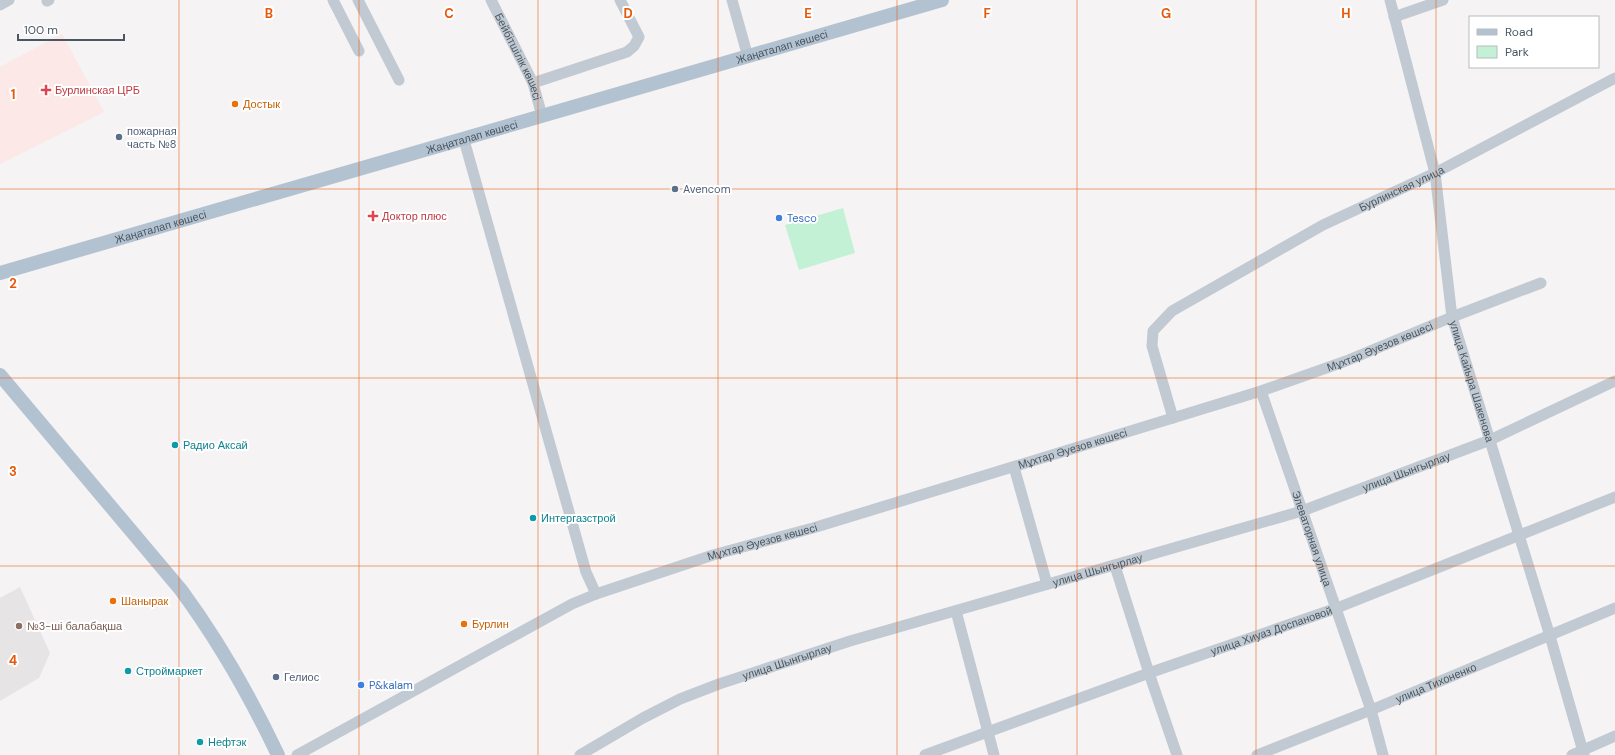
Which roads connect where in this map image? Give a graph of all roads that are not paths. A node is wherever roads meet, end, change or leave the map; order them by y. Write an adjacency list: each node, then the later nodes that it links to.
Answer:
1 (9, 0): 10 (street)
2 (333, 0): 12 (street)
3 (358, 0): 15 (street)
4 (491, 0): 16 (street, Бейбітшілік көшесі)
5 (620, 0): 16 (street)
6 (732, 0): 13 (street)
7 (941, 0): 13 (main road, Жаңаталап көшесі)
8 (1390, 0): 11 (street, улица Кайыра Шакенова)
9 (1443, 0): 11 (street)
10 (0, 5)
11 (1394, 17): 19 (street, улица Кайыра Шакенова)
12 (359, 51)
13 (748, 57): 17 (main road, Жаңаталап көшесі)
14 (1615, 78): 19 (street, Бурлинская улица)
15 (399, 80)
16 (533, 83): 17 (street, Бейбітшілік көшесі)
17 (542, 116): 18 (main road, Жаңаталап көшесі)
18 (464, 140): 20 (main road, Жаңаталап көшесі); 34 (street)
19 (1435, 173): 22 (street, улица Кайыра Шакенова); 26 (street, Бурлинская улица)
20 (0, 273)
21 (1541, 283): 22 (street, Мұхтар Әуезов көшесі)
22 (1452, 317): 25 (street, Мұхтар Әуезов көшесі); 27 (street, улица Кайыра Шакенова)
23 (0, 375): 44 (main road)
24 (1615, 381): 27 (street, улица Шынгырлау)
25 (1261, 391): 26 (street, Мұхтар Әуезов көшесі); 30 (street, Элеваторная улица)
26 (1173, 418): 28 (street, Мұхтар Әуезов көшесі)
27 (1490, 440): 30 (street, улица Шынгырлау); 31 (street, улица Кайыра Шакенова)
28 (1014, 467): 33 (street); 34 (street, Мұхтар Әуезов көшесі)
29 (1615, 497): 31 (street, улица Хиуаз Доспановой)
30 (1302, 511): 32 (street, улица Шынгырлау); 35 (street, Элеваторная улица)
31 (1519, 536): 35 (street, улица Хиуаз Доспановой); 38 (street, улица Кайыра Шакенова)
32 (1115, 566): 33 (street, улица Шынгырлау); 39 (street)
33 (1047, 584): 37 (street, улица Шынгырлау)
34 (596, 594): 45 (street, Мұхтар Әуезов көшесі)
35 (1337, 608): 39 (street, улица Хиуаз Доспановой); 40 (street, Элеваторная улица)
36 (1615, 608): 38 (street, улица Тихоненко)
37 (956, 611): 41 (street); 46 (street, улица Шынгырлау)
38 (1550, 636): 40 (street, улица Тихоненко); 43 (street, улица Кайыра Шакенова)
39 (1150, 673): 41 (street, улица Хиуаз Доспановой); 49 (street)
40 (1371, 710): 50 (street, улица Тихоненко); 51 (street, Элеваторная улица)
41 (987, 732): 47 (street, улица Хиуаз Доспановой); 48 (street)
42 (1615, 736): 43 (street)
43 (1584, 753): 52 (street)
44 (278, 755)
45 (297, 755)
46 (580, 755)
47 (925, 755)
48 (994, 755)
49 (1178, 755)
50 (1257, 755)
51 (1383, 755)
52 (1572, 755)

